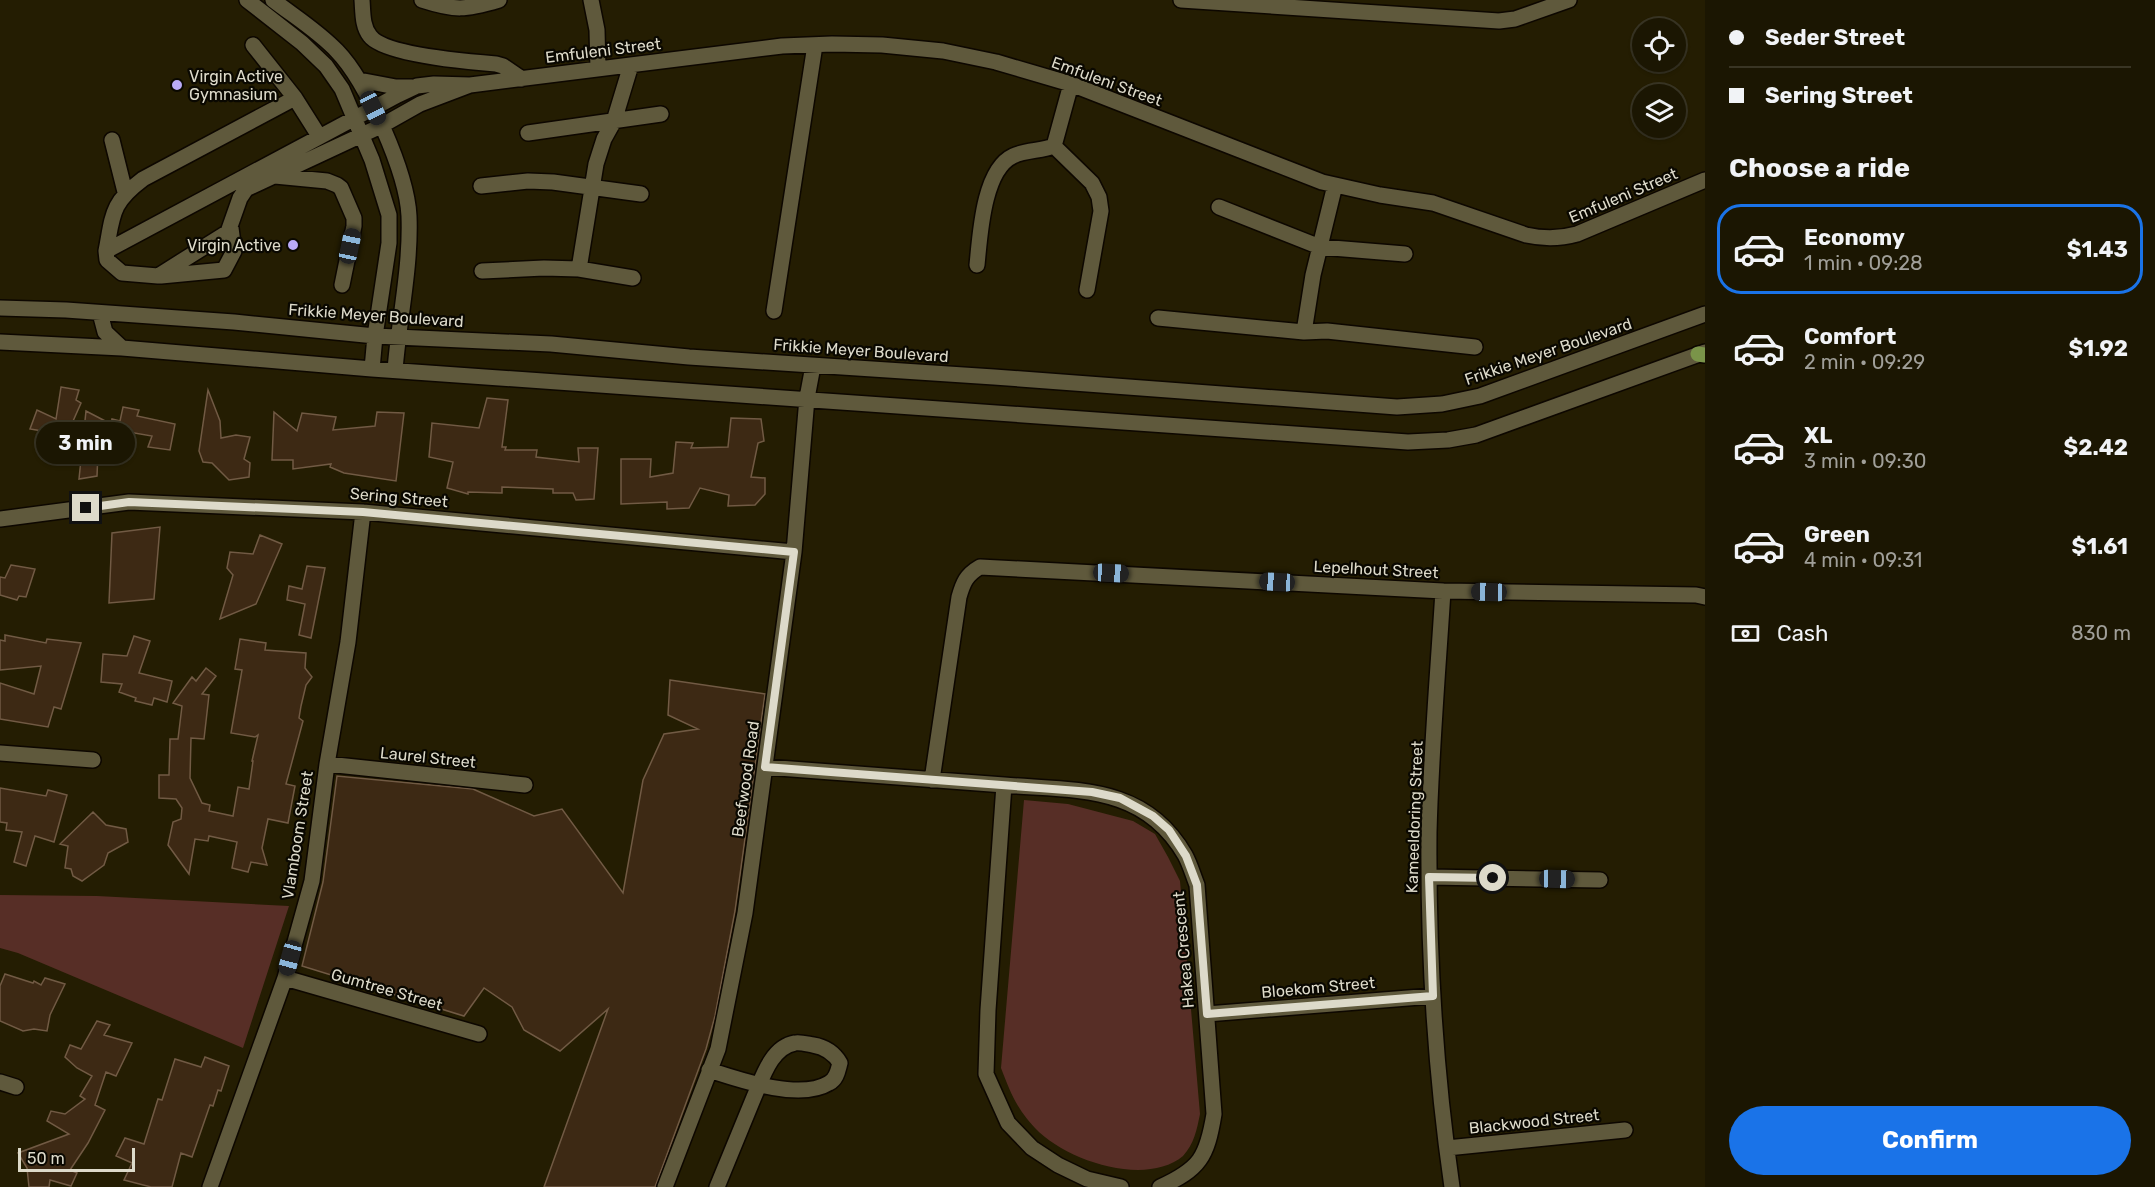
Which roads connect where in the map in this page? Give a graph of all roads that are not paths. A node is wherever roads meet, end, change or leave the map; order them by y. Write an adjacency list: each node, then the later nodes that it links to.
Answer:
1 (247, 0): 21 (street)
2 (273, 0): 14 (street)
3 (362, 0): 13 (street)
4 (422, 0): 5 (street)
5 (499, 0)
6 (591, 0): 12 (street)
7 (1181, 0): 8 (street)
8 (1569, 0)
9 (253, 45): 18 (street)
10 (816, 45): 11 (street, Emfuleni Street); 15 (street, Emfuleni Street); 49 (street)
11 (631, 65): 12 (street, Emfuleni Street); 22 (street)
12 (598, 69): 13 (street, Emfuleni Street)
13 (522, 79): 16 (street, Emfuleni Street)
14 (359, 80): 17 (street); 19 (street)
15 (1071, 84): 28 (street); 31 (street, Emfuleni Street)
16 (470, 85): 17 (street, Emfuleni Street); 23 (street, Emfuleni Street)
17 (417, 86): 19 (street, Emfuleni Street)
18 (295, 98): 26 (street); 34 (street)
19 (373, 108): 21 (street, Emfuleni Street); 23 (street)
20 (661, 114): 22 (street)
21 (355, 117): 25 (street); 26 (street, Emfuleni Street)
22 (614, 121): 24 (street); 33 (street)
23 (381, 126): 25 (street, Emfuleni Street); 55 (street)
24 (528, 132)
25 (363, 134): 29 (street, Emfuleni Street); 54 (street)
26 (319, 136): 39 (street, Emfuleni Street)
27 (112, 140): 34 (street)
28 (1054, 146): 41 (street); 47 (street)
29 (272, 176): 37 (street, Emfuleni Street); 46 (street)
30 (1705, 180): 31 (street, Emfuleni Street)
31 (1335, 185): 38 (street)
32 (481, 186): 33 (street)
33 (592, 187): 35 (street); 42 (street)
34 (125, 192): 39 (street)
35 (641, 194)
36 (1219, 207): 38 (street)
37 (231, 228): 44 (street); 44 (street, Emfuleni Street)
38 (1320, 247): 40 (street); 53 (street)
39 (106, 251): 44 (street)
40 (1405, 254)
41 (976, 265)
42 (579, 269): 43 (street); 45 (street)
43 (482, 271)
44 (158, 276)
45 (633, 278)
46 (342, 285)
47 (1087, 290)
48 (0, 308): 50 (street, Frikkie Meyer Boulevard)
49 (774, 311)
50 (100, 313): 54 (street, Frikkie Meyer Boulevard); 58 (street)
51 (1705, 314): 60 (street, Frikkie Meyer Boulevard)
52 (1158, 318): 53 (street)
53 (1304, 332): 57 (street)
54 (375, 336): 55 (street, Frikkie Meyer Boulevard); 61 (street)
55 (397, 336): 60 (street, Frikkie Meyer Boulevard); 62 (street)
56 (0, 342): 58 (street)
57 (1475, 347)
58 (122, 348): 61 (street)
59 (1703, 354): 63 (street)
60 (813, 366): 63 (street, Beefwood Road)
61 (372, 369): 62 (street)
62 (395, 370): 63 (street)
63 (807, 398): 66 (street, Beefwood Road)
64 (363, 512): 65 (street, Sering Street); 66 (street, Sering Street); 71 (street, Vlamboom Street)
65 (0, 519)
66 (794, 552): 72 (street, Beefwood Road)
67 (1443, 591): 68 (street, Lepelhout Street); 73 (street, Lepelhout Street); 76 (street, Kameeldoring Street)
68 (1705, 597)
69 (0, 753): 70 (street)
70 (93, 760)
71 (327, 764): 74 (street, Laurel Street); 78 (street, Vlamboom Street)
72 (765, 767): 73 (street, Hakea Crescent); 82 (street, Beefwood Road)
73 (932, 780): 75 (street, Hakea Crescent)
74 (525, 785)
75 (1004, 785): 80 (street, Hakea Crescent); 88 (street)
76 (1429, 877): 77 (street); 79 (street, Kameeldoring Street)
77 (1600, 880)
78 (285, 978): 81 (street, Gumtree Street); 89 (street, Vlamboom Street)
79 (1433, 996): 80 (street, Bloekom Street); 87 (street, Kameeldoring Street)
80 (1207, 1014): 93 (street, Hakea Crescent)
81 (479, 1034)
82 (710, 1070): 84 (street); 90 (street, Beefwood Road)
83 (0, 1082): 85 (street)
84 (759, 1086): 84 (street); 91 (street)
85 (16, 1087)
86 (1625, 1130): 87 (street, Blackwood Street)
87 (1447, 1148): 94 (street, Kameeldoring Street)
88 (1086, 1183): 92 (street)
89 (210, 1187)
90 (665, 1187)
91 (717, 1187)
92 (1121, 1187)
93 (1160, 1187)
94 (1452, 1187)

